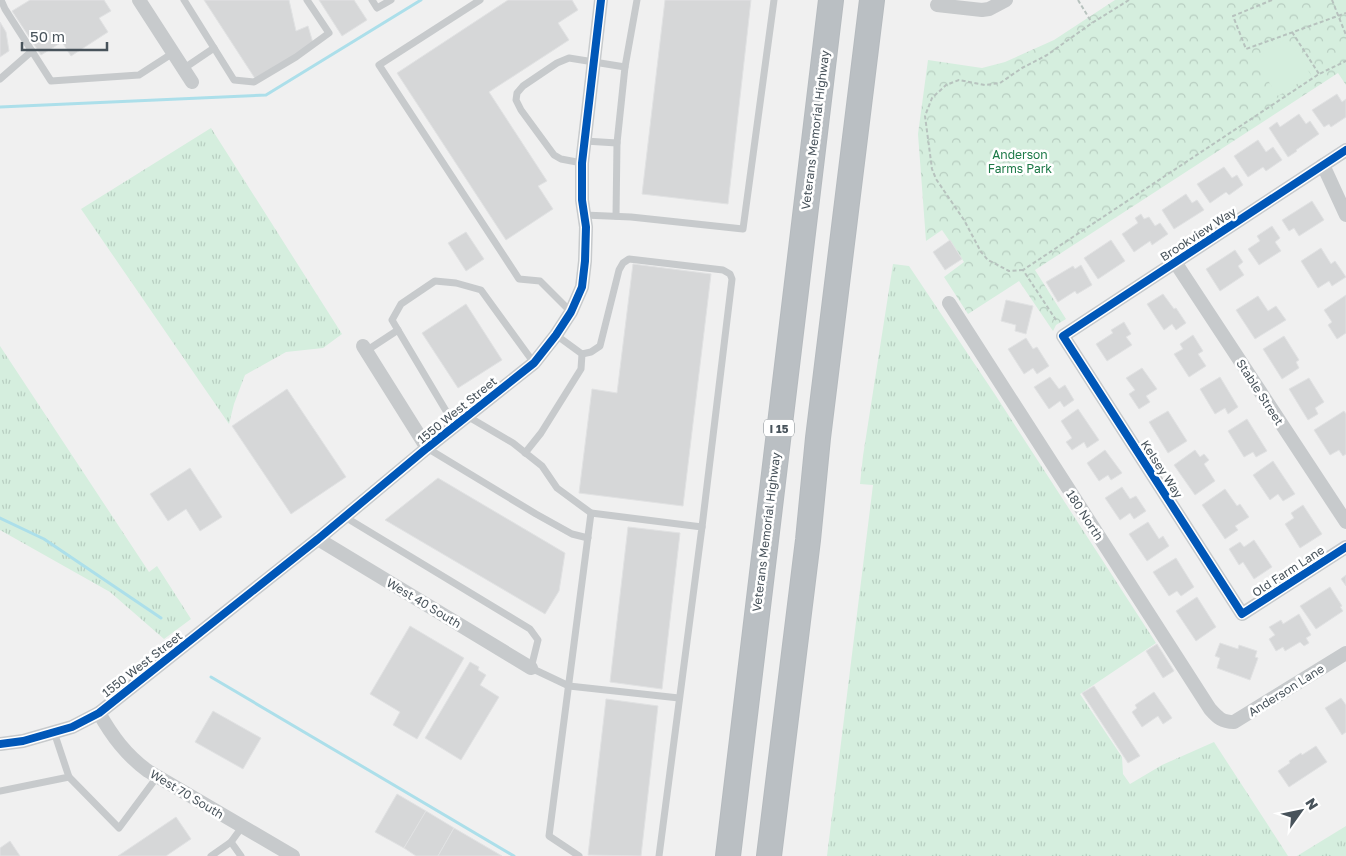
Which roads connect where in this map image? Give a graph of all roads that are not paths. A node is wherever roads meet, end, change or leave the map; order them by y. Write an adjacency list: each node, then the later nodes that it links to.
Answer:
1 (1, 0): 16 (lane)
2 (139, 0): 17 (street)
3 (184, 0): 15 (lane)
4 (308, 0): 15 (lane)
5 (372, 0): 6 (lane)
6 (391, 0)
7 (480, 0): 33 (lane)
8 (601, 0): 18 (street, 1550 West Street)
9 (637, 0): 19 (lane)
10 (774, 0): 30 (lane)
11 (831, 0): 70 (highway, Veterans Memorial Highway / I 15)
12 (872, 0): 71 (highway)
13 (1006, 0): 14 (street)
14 (938, 4)
15 (214, 48): 20 (lane)
16 (32, 51): 17 (lane); 21 (lane)
17 (173, 53): 20 (street)
18 (594, 62): 19 (lane); 23 (street, 1550 West Street); 26 (lane)
19 (625, 67): 24 (lane)
20 (183, 69): 22 (street)
21 (0, 79)
22 (192, 82)
23 (585, 141): 24 (lane); 26 (street, 1550 West Street)
24 (617, 143): 30 (lane)
25 (1346, 150): 27 (street, Brookview Way)
26 (582, 163): 28 (street, 1550 West Street)
27 (1323, 165): 29 (street); 31 (street, Brookview Way)
28 (584, 215): 30 (lane); 33 (street, 1550 West Street)
29 (1346, 215)
30 (616, 216)
31 (1175, 262): 36 (street, Brookview Way); 46 (street, Stable Street)
32 (949, 303): 57 (street, 180 North)
33 (571, 312): 35 (street, 1550 West Street)
34 (398, 330): 37 (lane); 39 (lane); 41 (lane)
35 (556, 335): 38 (lane); 39 (street, 1550 West Street)
36 (1063, 336): 51 (street, Kelsey Way)
37 (364, 348): 42 (street)
38 (582, 354): 43 (lane); 47 (lane)
39 (534, 363): 40 (street, 1550 West Street)
40 (467, 416): 41 (street, 1550 West Street); 43 (lane)
41 (455, 427): 42 (street, 1550 West Street)
42 (426, 448): 45 (street, 1550 West Street); 48 (lane)
43 (525, 453): 44 (lane)
44 (591, 513): 47 (lane); 48 (lane)
45 (345, 517): 49 (street, 1550 West Street); 53 (lane)
46 (1346, 522)
47 (702, 527): 55 (lane)
48 (588, 538): 54 (lane)
49 (318, 539): 53 (street, West 40 South); 56 (street, 1550 West Street)
50 (1346, 547): 51 (street, Old Farm Lane)
51 (1242, 614)
52 (1346, 653): 57 (street, Anderson Lane)
53 (531, 668): 54 (lane)
54 (569, 686): 55 (lane); 68 (lane)
55 (679, 698): 69 (lane)
56 (99, 712): 58 (street, 1550 West Street); 61 (street, West 70 South)
57 (1225, 722)
58 (54, 732): 59 (street, 1550 West Street); 60 (lane)
59 (0, 744)
60 (69, 777): 61 (lane); 62 (lane)
61 (157, 777): 63 (street, West 70 South)
62 (0, 791)
63 (242, 827): 64 (lane); 67 (street, West 70 South)
64 (231, 842): 65 (lane); 66 (lane)
65 (210, 856)
66 (241, 856)
67 (293, 856)
68 (579, 856)
69 (659, 856)
70 (728, 856)
71 (769, 856)

